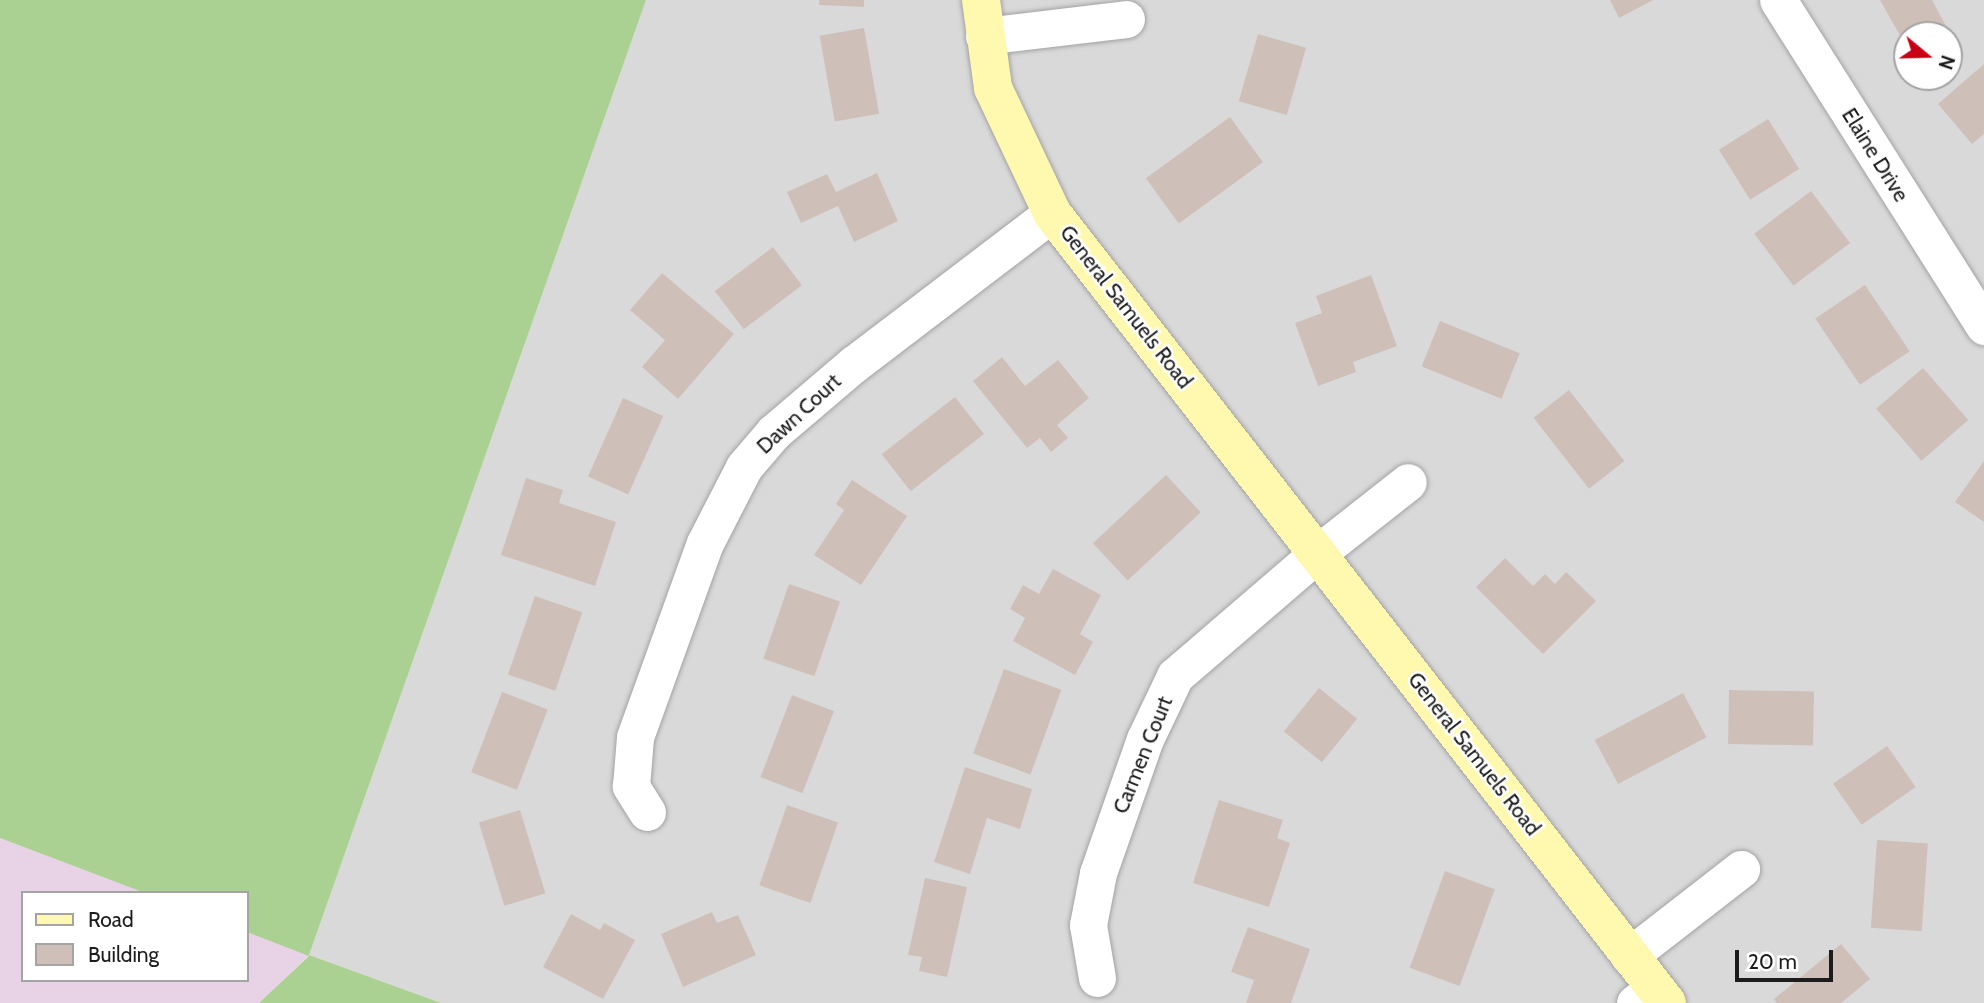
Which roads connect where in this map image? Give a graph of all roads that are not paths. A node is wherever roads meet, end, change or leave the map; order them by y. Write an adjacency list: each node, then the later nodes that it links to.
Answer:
1 (1778, 0): 5 (street, Elaine Drive)
2 (983, 18): 3 (street, General Samuels Road); 4 (street, General Samuels Road)
3 (1126, 19)
4 (1052, 213): 7 (street, General Samuels Road); 8 (street, Dawn Court)
5 (1978, 318)
6 (1408, 482): 7 (street)
7 (1318, 552): 10 (street, General Samuels Road); 11 (street, Carmen Court)
8 (648, 812)
9 (1741, 869): 10 (street)
10 (1629, 956): 12 (street, General Samuels Road)
11 (1097, 978)
12 (1652, 998)

